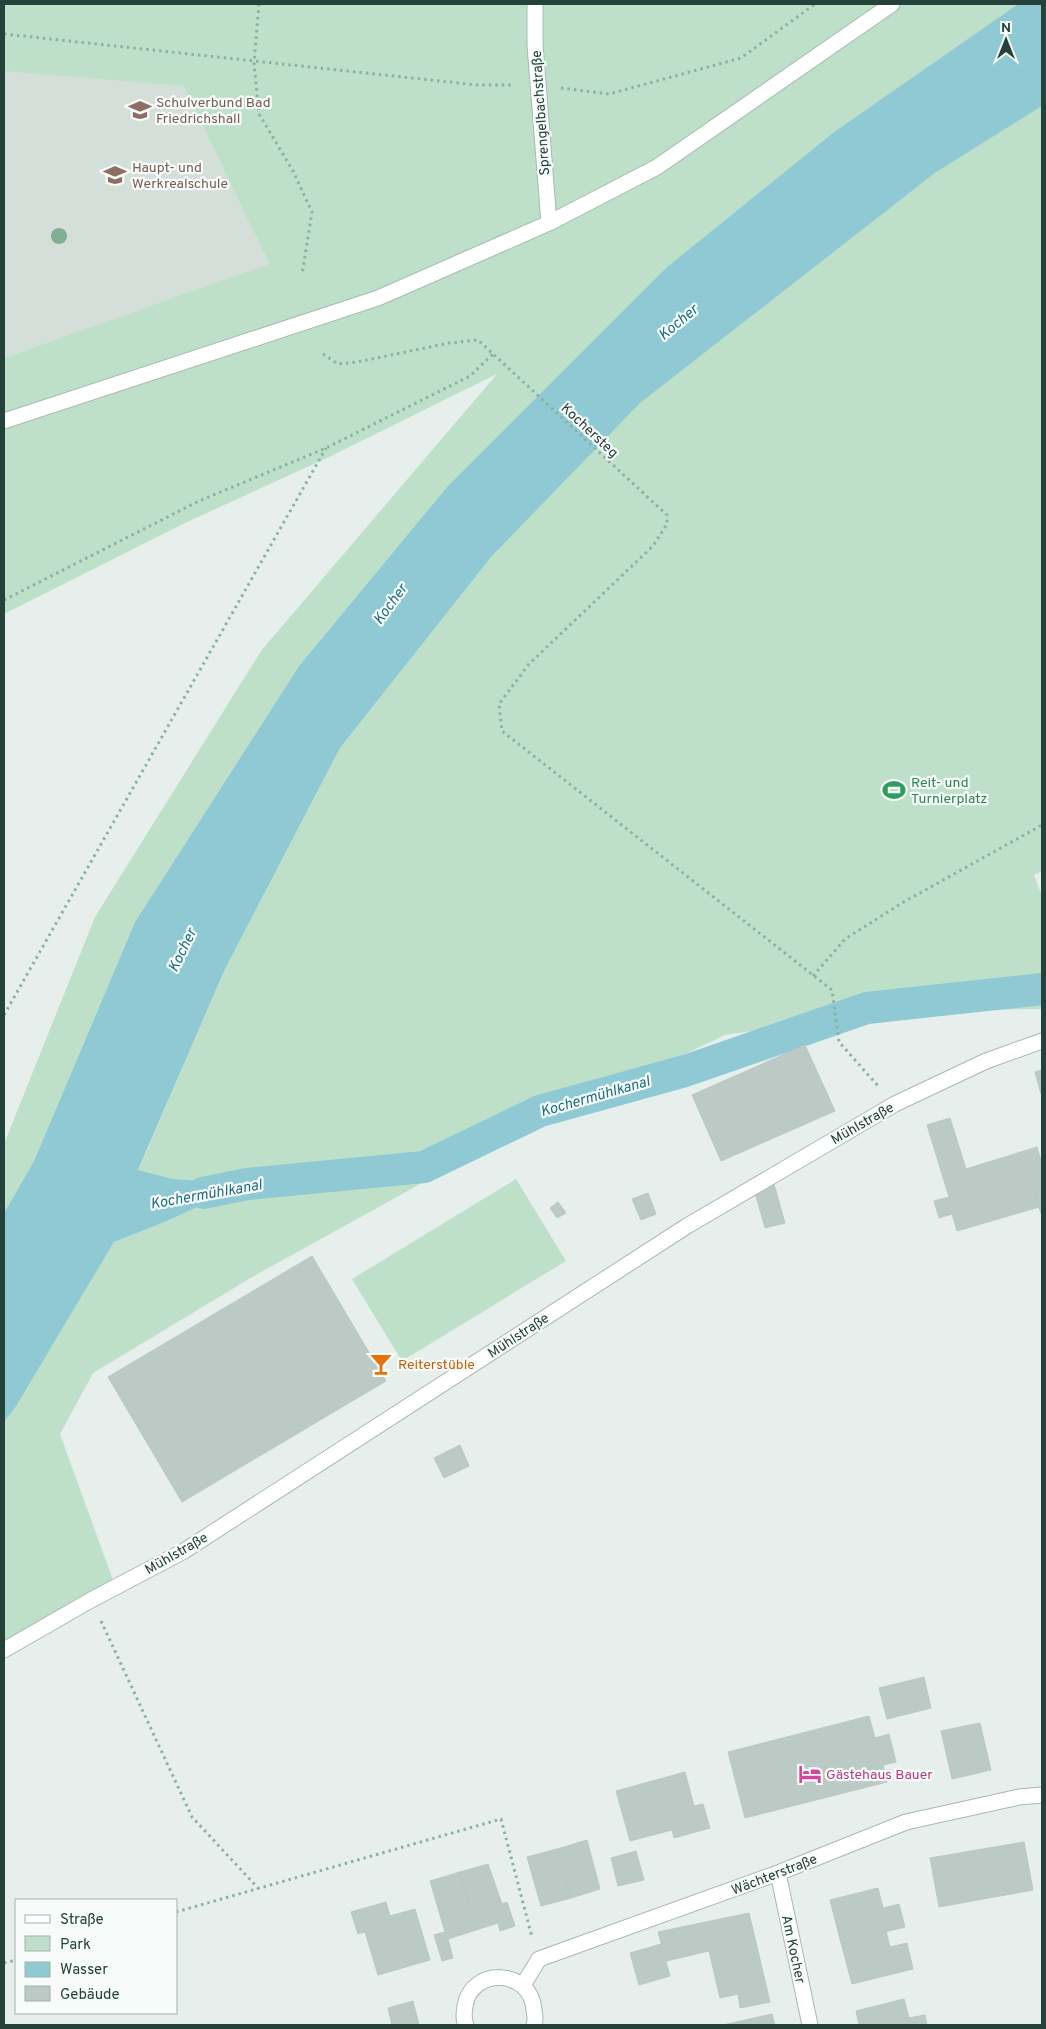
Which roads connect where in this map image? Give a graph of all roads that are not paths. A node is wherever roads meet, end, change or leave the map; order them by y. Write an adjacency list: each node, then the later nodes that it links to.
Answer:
1 (535, 4): 3 (street, Sprengelbachstraße)
2 (892, 4): 3 (street)
3 (548, 223): 4 (street)
4 (4, 421)
5 (1042, 1041): 6 (street, Mühlstraße)
6 (4, 1650)
7 (1042, 1795): 8 (street, Wächterstraße)
8 (778, 1873): 9 (street, Wächterstraße); 12 (street, Am Kocher)
9 (523, 1985): 10 (street); 11 (street)
10 (466, 2025)
11 (534, 2025)
12 (810, 2025)

